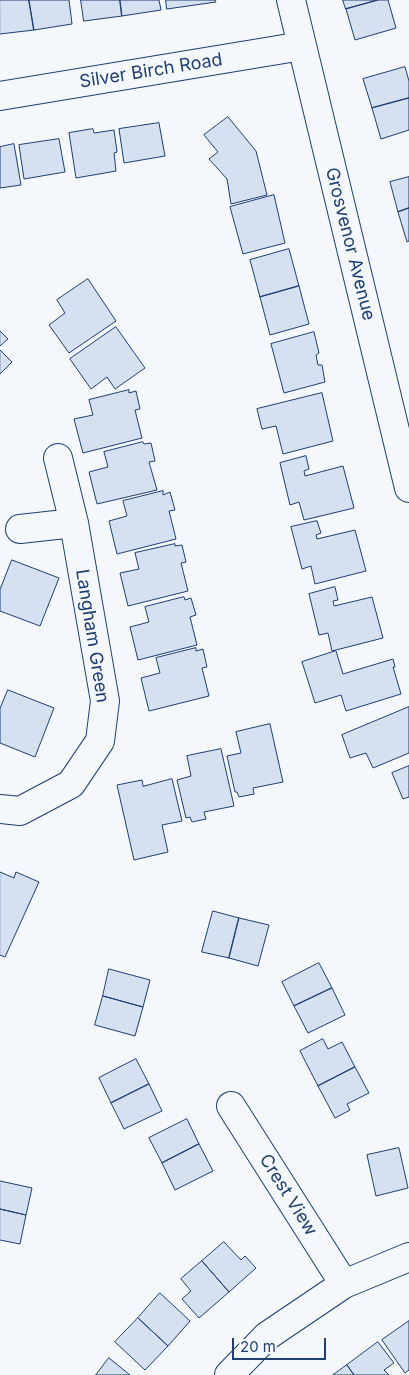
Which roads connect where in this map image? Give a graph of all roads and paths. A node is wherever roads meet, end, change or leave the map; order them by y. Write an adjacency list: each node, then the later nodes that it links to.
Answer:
1 (291, 0): 2 (street, Grosvenor Avenue)
2 (302, 46): 3 (street, Silver Birch Road); 5 (street, Grosvenor Avenue)
3 (0, 96)
4 (58, 458): 6 (street, Langham Green)
5 (409, 488)
6 (74, 523): 7 (street); 8 (street, Langham Green)
7 (20, 529)
8 (0, 809)
9 (231, 1106): 11 (street, Crest View)
10 (409, 1257): 11 (street)
11 (344, 1284): 12 (street)
12 (229, 1375)

